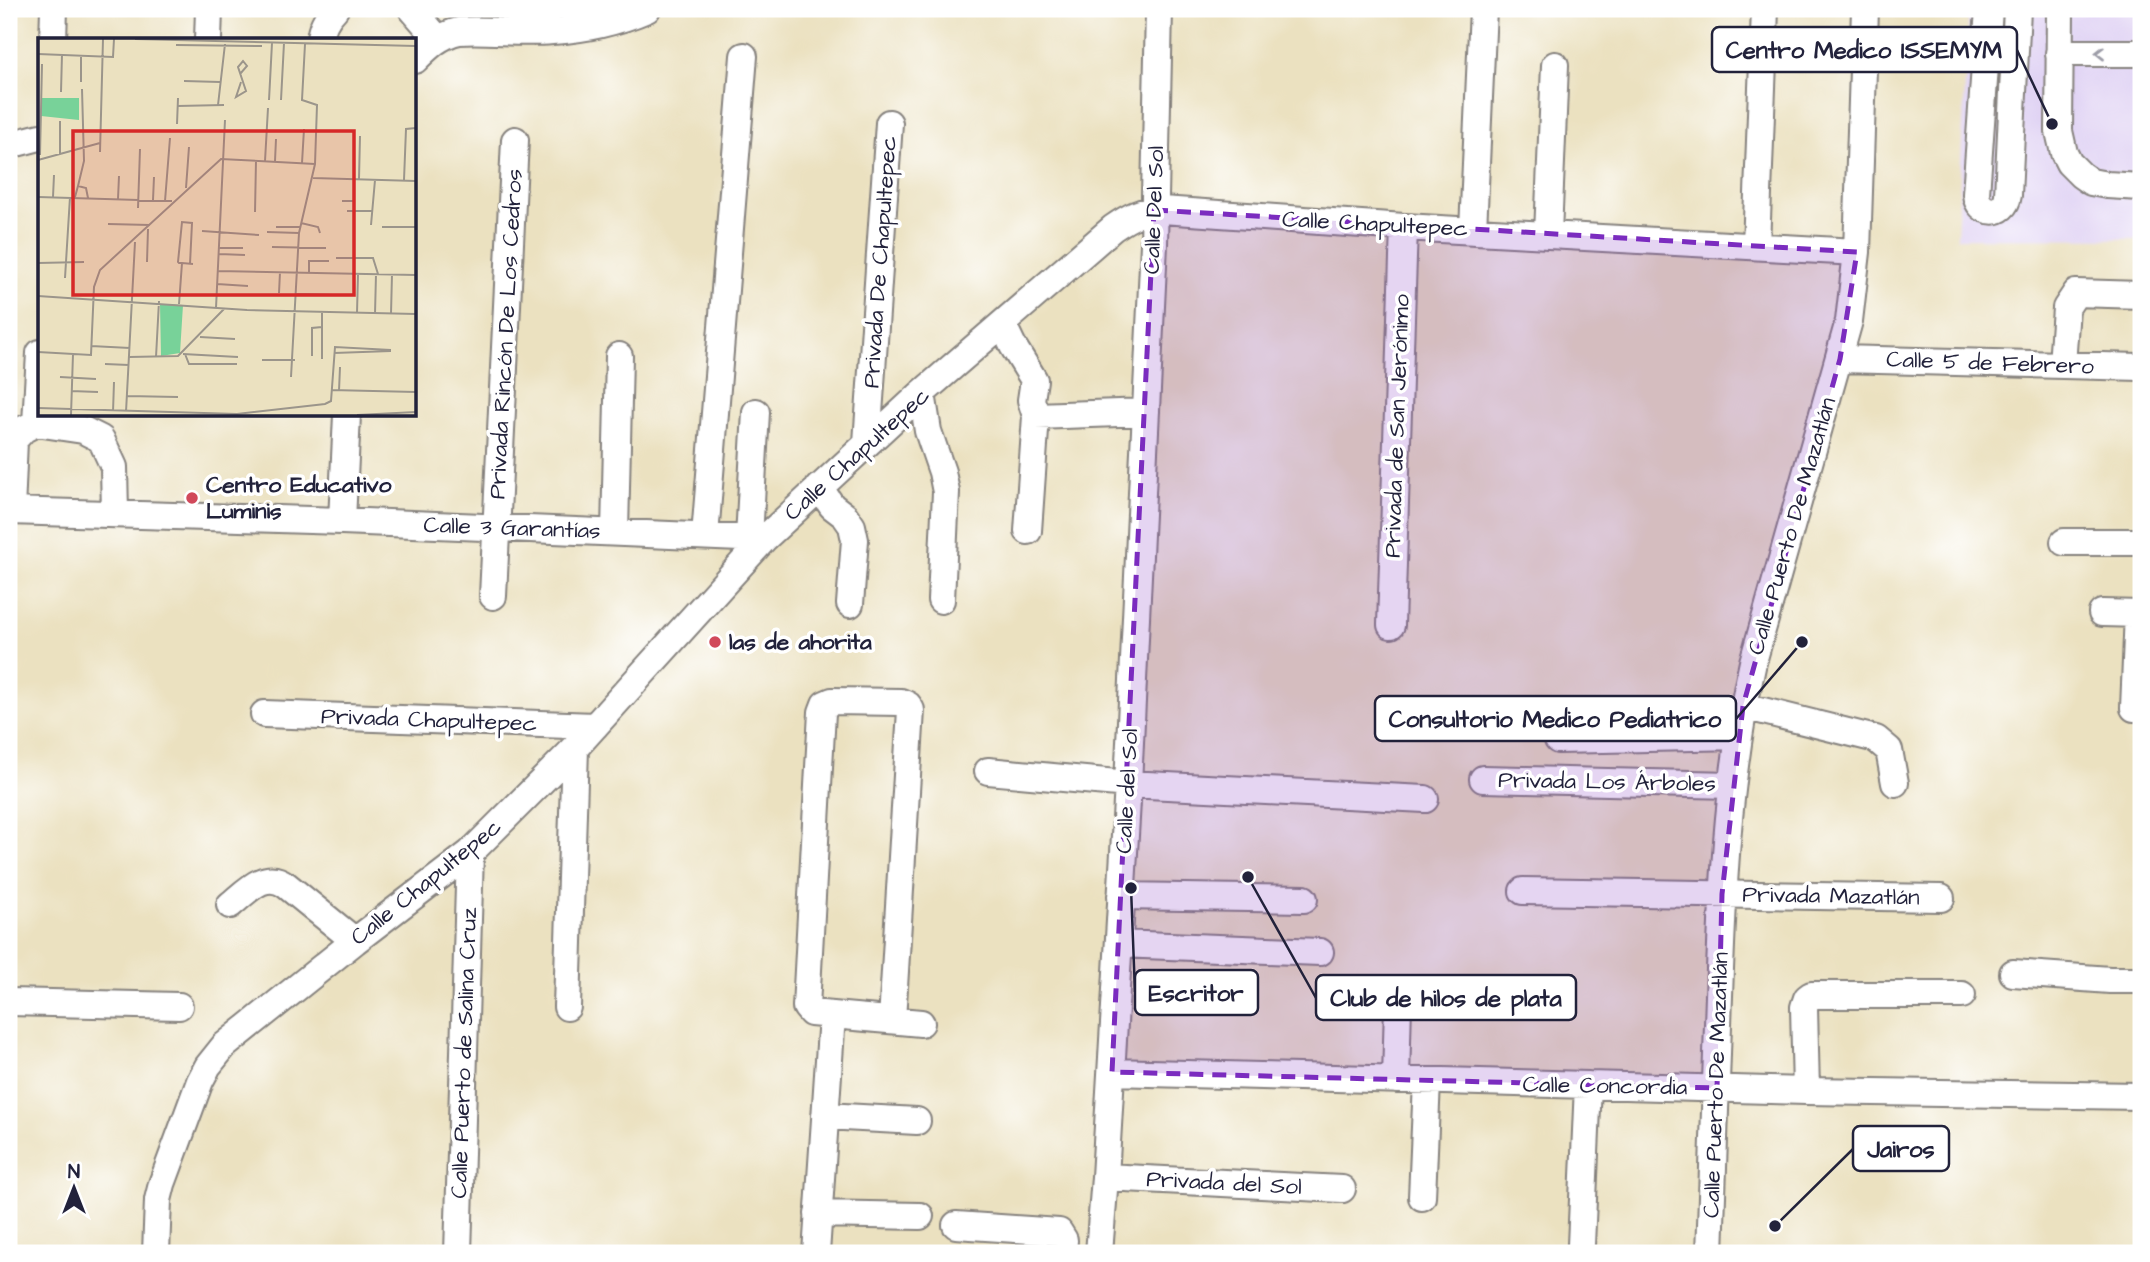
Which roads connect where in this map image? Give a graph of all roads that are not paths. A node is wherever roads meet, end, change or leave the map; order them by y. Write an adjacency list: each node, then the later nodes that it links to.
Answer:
1 (54, 9): 13 (street)
2 (209, 9): 14 (street)
3 (335, 9): 15 (street)
4 (412, 9): 16 (street)
5 (647, 9): 16 (street)
6 (1159, 9): 27 (street, Calle Del Sol)
7 (1483, 9): 29 (street)
8 (1765, 9): 31 (street)
9 (1866, 9): 32 (street, Calle Puerto De Mazatlán)
10 (1989, 9): 11 (street)
11 (2017, 9)
12 (2060, 9): 17 (street)
13 (53, 38)
14 (208, 38)
15 (320, 38)
16 (439, 39): 20 (street)
17 (2059, 53): 18 (street, one-way to 17); 26 (street)
18 (2141, 53)
19 (744, 56): 54 (street)
20 (416, 59)
21 (1555, 65): 30 (street)
22 (889, 123): 46 (street, Privada De Chapultepec)
23 (38, 138): 25 (street)
24 (515, 140): 51 (street, Privada Rincón De Los Cedros)
25 (9, 145)
26 (2141, 187)
27 (1154, 210): 28 (street, Calle Chapultepec); 34 (street, Calle Chapultepec); 42 (street, Calle Del Sol)
28 (1404, 227): 29 (street, Calle Chapultepec); 63 (street, Privada de San Jerónimo)
29 (1473, 230): 30 (street, Calle Chapultepec)
30 (1548, 234): 31 (street, Calle Chapultepec)
31 (1756, 246): 32 (street, Calle Chapultepec)
32 (1857, 252): 36 (street, Calle Puerto De Mazatlán)
33 (2141, 295): 37 (street)
34 (1003, 325): 40 (street, Calle Chapultepec); 44 (street)
35 (619, 356): 53 (street)
36 (1840, 359): 37 (street, Calle 5 de Febrero); 64 (street, Calle Puerto De Mazatlán)
37 (2062, 365): 38 (street, Calle 5 de Febrero)
38 (2141, 367)
39 (38, 388): 45 (street)
40 (922, 393): 46 (street, Calle Chapultepec); 59 (street)
41 (756, 412): 55 (street)
42 (1146, 412): 44 (street); 74 (street, Calle del Sol)
43 (347, 416): 50 (street)
44 (1036, 416): 52 (street)
45 (36, 423): 48 (street); 49 (street)
46 (867, 443): 47 (street, Calle Chapultepec)
47 (819, 487): 55 (street, Calle Chapultepec); 60 (street)
48 (10, 511): 49 (street, Calle 3 Garantías)
49 (115, 513): 50 (street, Calle 3 Garantías)
50 (342, 521): 51 (street, Calle 3 Garantías)
51 (497, 528): 53 (street, Calle 3 Garantías); 58 (street, Privada Rincón De Los Cedros)
52 (1028, 531)
53 (615, 532): 54 (street, Calle 3 Garantías)
54 (705, 536): 55 (street, Calle 3 Garantías)
55 (756, 539): 67 (street, Calle Chapultepec)
56 (2064, 542): 57 (street)
57 (2141, 542)
58 (493, 596)
59 (941, 600)
60 (850, 604)
61 (2102, 613): 62 (street)
62 (2140, 613): 65 (street)
63 (1391, 625)
64 (1743, 706): 68 (street, Calle Puerto De Mazatlán); 73 (street)
65 (2134, 708)
66 (264, 714): 67 (street, Privada Chapultepec)
67 (595, 726): 70 (street, Calle Chapultepec)
68 (1739, 736): 69 (street); 75 (street, Calle Puerto De Mazatlán)
69 (1558, 740)
70 (575, 748): 77 (street, Calle Chapultepec); 94 (street)
71 (988, 771): 74 (street)
72 (1483, 779): 75 (street, Privada Los Árboles)
73 (1895, 783)
74 (1128, 784): 76 (street); 80 (street, Calle del Sol)
75 (1731, 785): 79 (street, Calle Puerto De Mazatlán)
76 (1425, 799)
77 (470, 853): 84 (street, Calle Chapultepec); 116 (street, Calle Puerto de Salina Cruz)
78 (1523, 891): 79 (street, Privada Mazatlán)
79 (1722, 894): 81 (street, Privada Mazatlán); 103 (street, Calle Puerto De Mazatlán)
80 (1121, 895): 82 (street); 85 (street, Calle del Sol)
81 (1941, 898)
82 (1304, 899)
83 (230, 905): 84 (street)
84 (355, 941): 115 (street, Calle Chapultepec)
85 (1119, 944): 86 (street); 99 (street, Calle del Sol)
86 (1320, 952)
87 (2013, 972): 88 (street)
88 (2141, 980)
89 (1962, 995): 104 (street)
90 (9, 1002): 91 (street)
91 (83, 1004): 93 (street); 96 (street)
92 (1398, 1004): 100 (street)
93 (179, 1006)
94 (567, 1007)
95 (832, 1015): 97 (street); 97 (street); 106 (street)
96 (9, 1018)
97 (892, 1020): 98 (street)
98 (922, 1023)
99 (1112, 1072): 100 (street, Calle Concordia); 108 (street, Calle del Sol)
100 (1396, 1080): 101 (street, Calle Concordia)
101 (1427, 1081): 102 (street, Calle Concordia); 110 (street)
102 (1588, 1085): 103 (street, Calle Concordia); 114 (street)
103 (1717, 1088): 104 (street, Calle Concordia); 120 (street, Calle Puerto De Mazatlán)
104 (1805, 1091): 105 (street, Calle Concordia)
105 (2141, 1096)
106 (825, 1116): 107 (street); 111 (street)
107 (917, 1121)
108 (1105, 1177): 109 (street, Privada del Sol); 119 (street, Calle del Sol)
109 (1342, 1188)
110 (1422, 1197)
111 (818, 1214): 112 (street); 117 (street)
112 (920, 1216)
113 (956, 1225): 118 (street)
114 (1581, 1245)
115 (156, 1253)
116 (458, 1253)
117 (816, 1253)
118 (1063, 1253)
119 (1099, 1253)
120 (1710, 1253)

